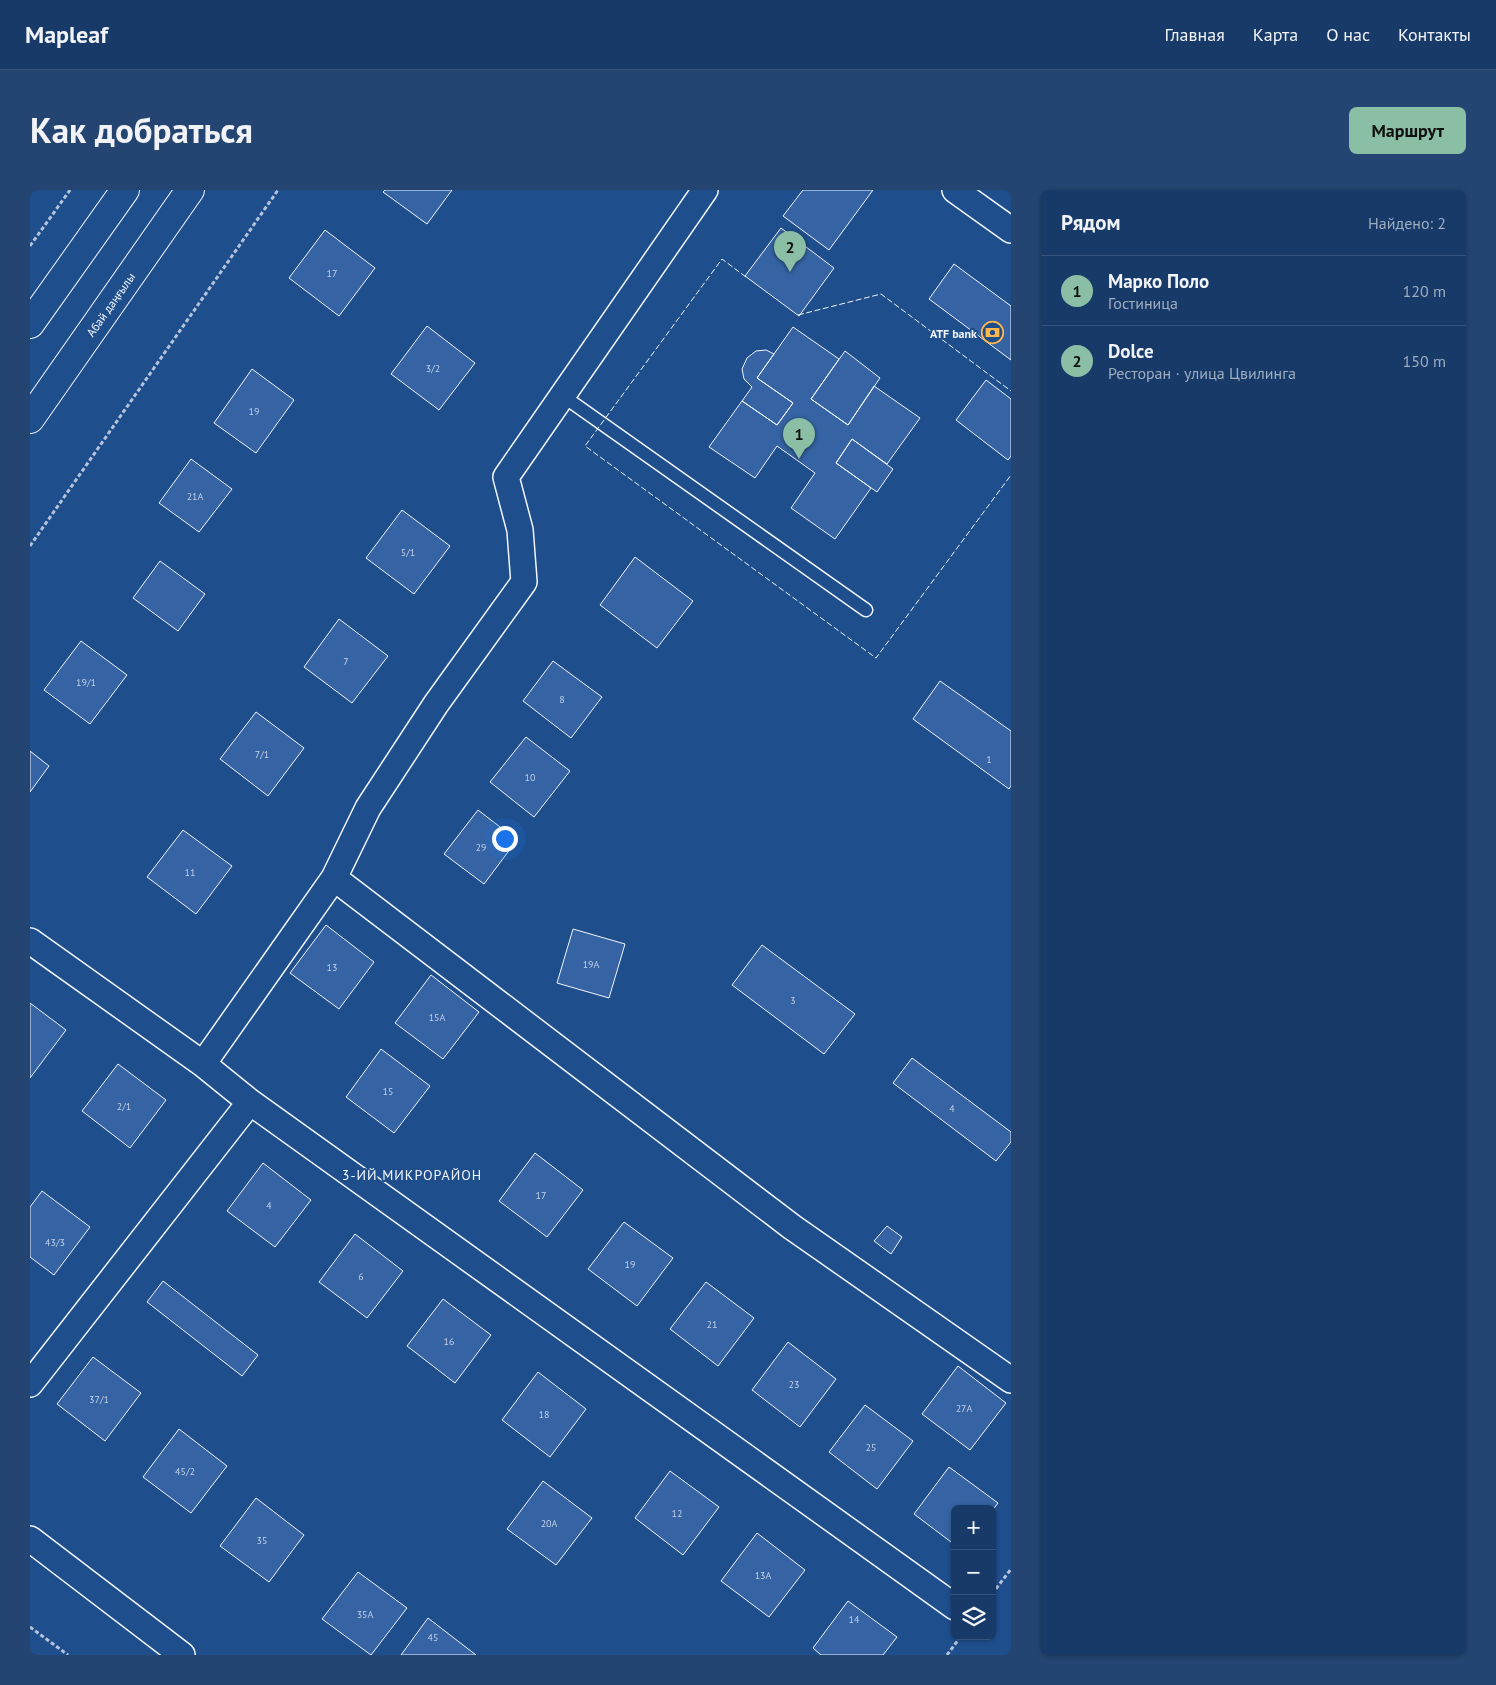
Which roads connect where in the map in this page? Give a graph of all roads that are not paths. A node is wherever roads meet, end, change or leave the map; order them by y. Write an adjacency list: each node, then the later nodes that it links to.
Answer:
1 (124, 190): 6 (street)
2 (705, 190): 7 (street)
3 (955, 190): 5 (street)
4 (188, 191): 8 (street, Абай даңғылы)
5 (1011, 230)
6 (30, 324)
7 (563, 396): 9 (lane); 10 (street)
8 (30, 419)
9 (866, 610)
10 (334, 878): 12 (street); 14 (street)
11 (30, 941): 12 (street)
12 (203, 1064): 13 (street)
13 (250, 1102): 15 (street); 17 (street)
14 (1011, 1380)
15 (30, 1384)
16 (30, 1539): 18 (street)
17 (951, 1605)
18 (182, 1655)

